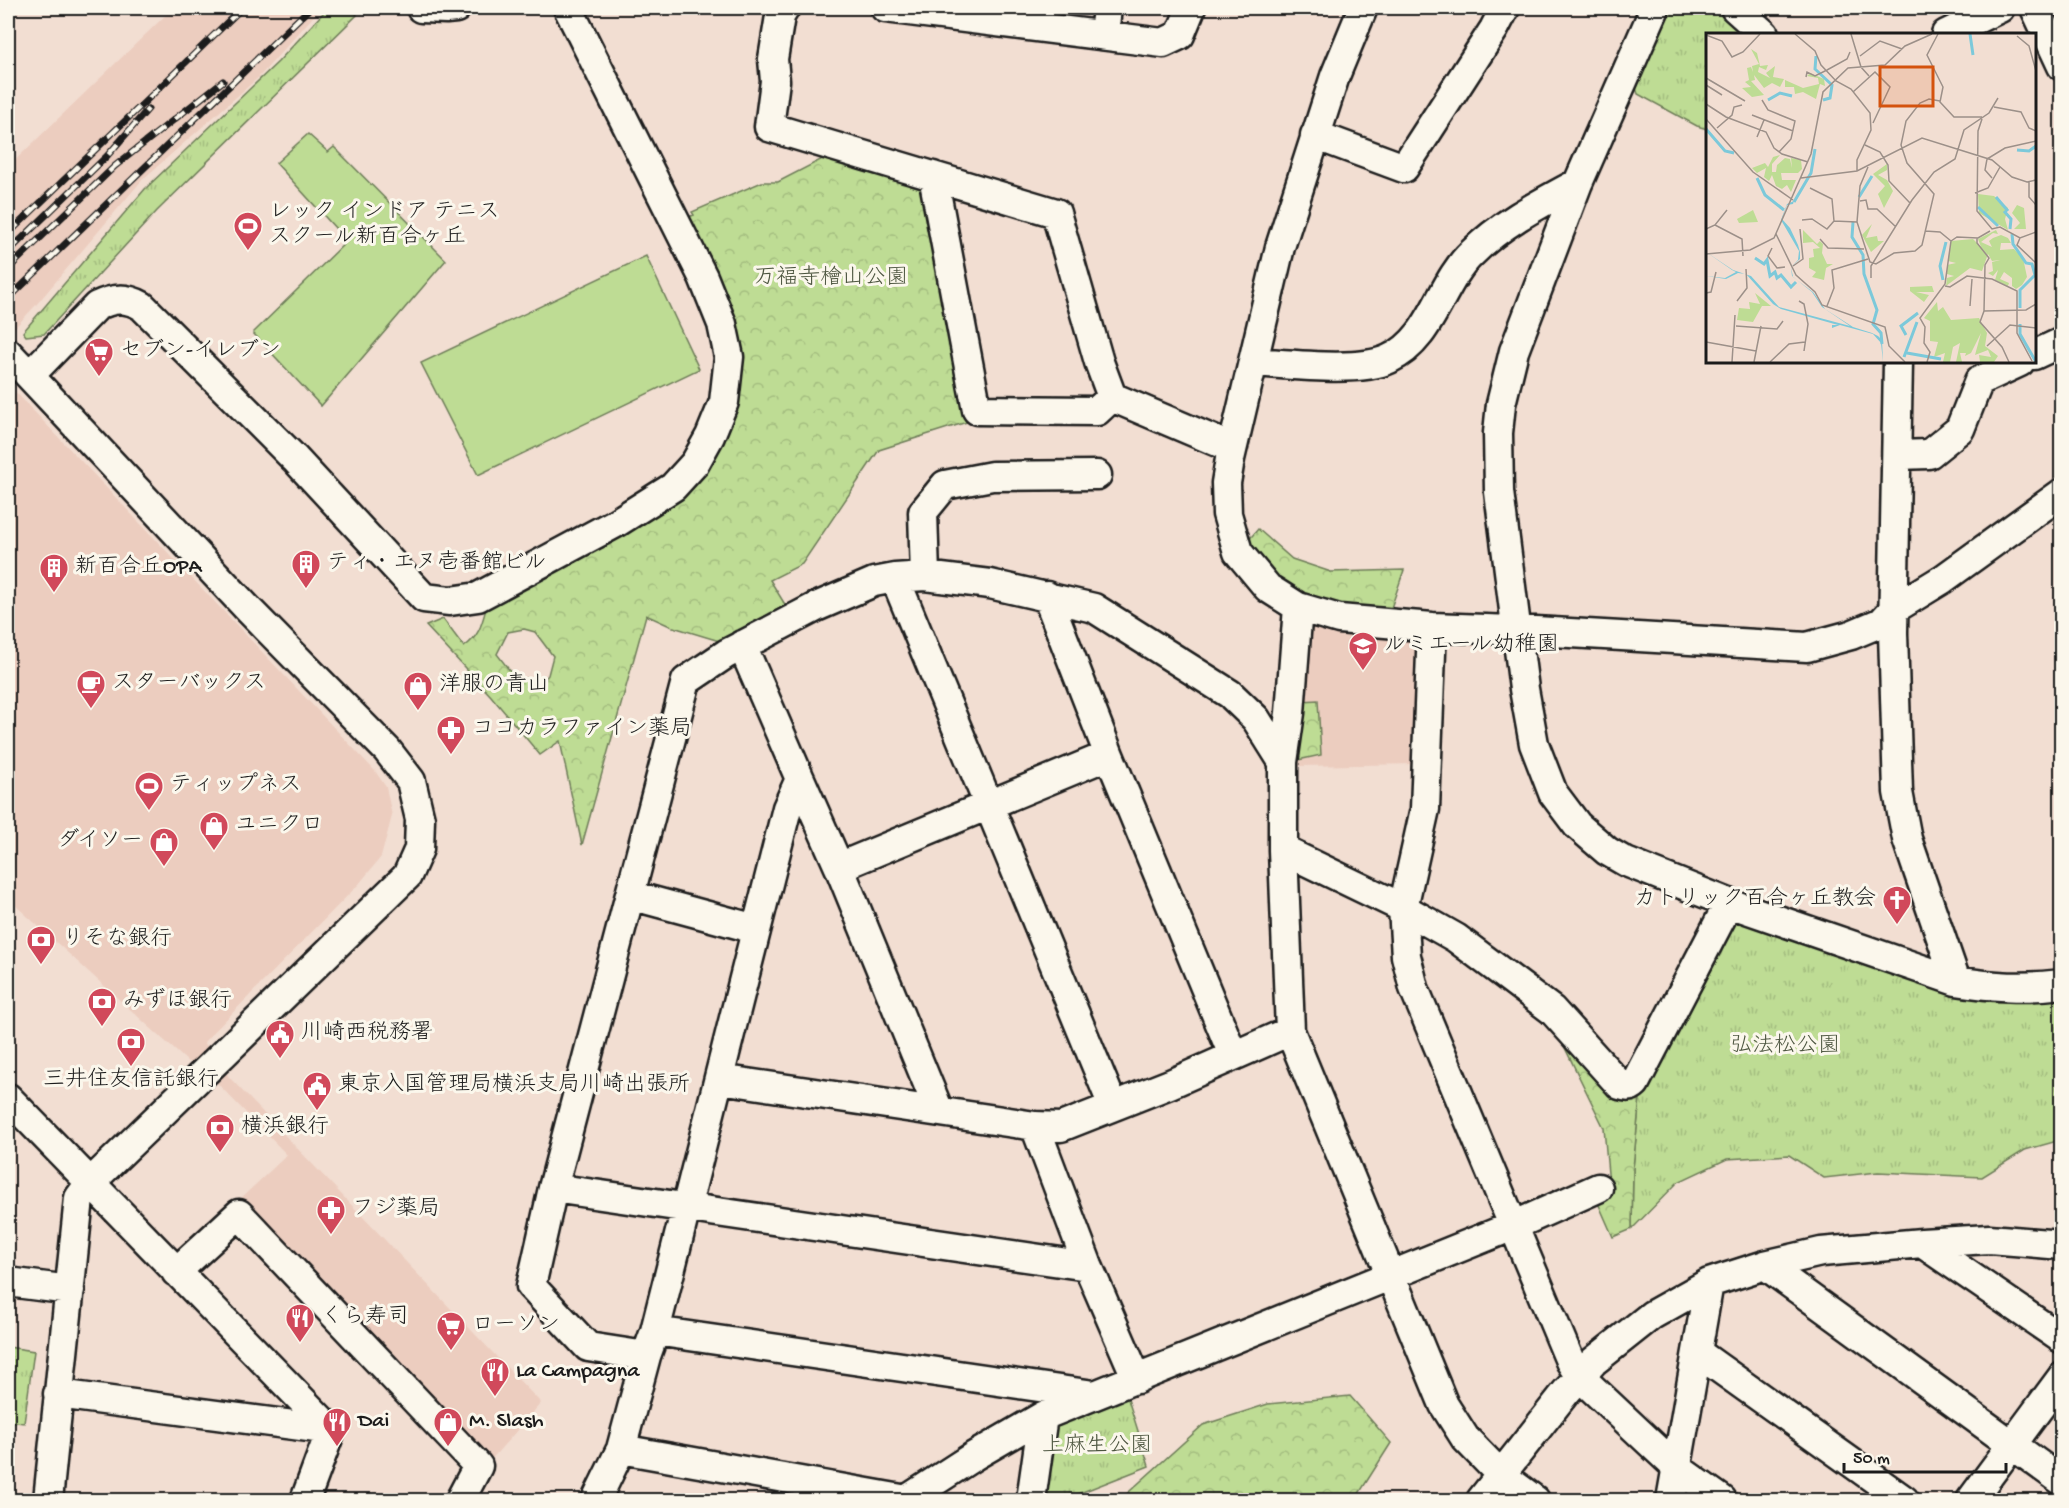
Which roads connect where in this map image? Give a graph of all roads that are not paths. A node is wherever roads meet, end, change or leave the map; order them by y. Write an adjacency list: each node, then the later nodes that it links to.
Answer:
1 (421, 8): 2 (street)
2 (456, 8)
3 (568, 8): 27 (street)
4 (785, 8): 20 (street)
5 (885, 8): 6 (street)
6 (890, 8): 14 (street)
7 (1191, 8): 15 (street)
8 (1363, 8): 19 (street)
9 (1505, 8): 19 (street)
10 (1655, 8): 21 (street)
11 (1735, 8): 16 (street)
12 (2000, 8): 17 (street)
13 (2035, 8): 18 (street)
14 (998, 14): 15 (street)
15 (1106, 21)
16 (1763, 33)
17 (1948, 33)
18 (2061, 66)
19 (1315, 135): 24 (street)
20 (933, 176): 28 (street); 28 (street)
21 (1578, 183): 24 (street); 39 (street)
22 (2061, 342): 23 (street)
23 (2036, 354)
24 (1253, 362): 29 (street)
25 (1899, 363): 30 (street)
26 (2018, 363): 30 (street)
27 (19, 364): 60 (street)
28 (1112, 397): 29 (street)
29 (1232, 448): 36 (street)
30 (1898, 455): 37 (street)
31 (1097, 475): 33 (street)
32 (2058, 506): 37 (street)
33 (925, 576): 34 (street); 35 (street)
34 (895, 578): 40 (street); 44 (street)
35 (1047, 596): 41 (street); 42 (street)
36 (1298, 607): 38 (street); 42 (street)
37 (1894, 609): 39 (street); 51 (street)
38 (1432, 627): 39 (street); 49 (street)
39 (1517, 630): 48 (street)
40 (742, 645): 43 (street); 47 (street)
41 (1108, 755): 44 (street); 54 (street)
42 (1283, 762): 45 (street)
43 (800, 779): 46 (street); 50 (street)
44 (989, 805): 46 (street); 57 (street)
45 (1283, 850): 49 (street); 53 (street)
46 (839, 867): 58 (street)
47 (630, 895): 50 (street); 61 (street)
48 (1729, 903): 49 (street); 51 (street)
49 (1403, 908): 64 (street)
50 (756, 929): 55 (street)
51 (1956, 981): 52 (street)
52 (2061, 984)
53 (1290, 1031): 54 (street); 70 (street)
54 (1233, 1055): 57 (street)
55 (720, 1079): 58 (street); 63 (street)
56 (8, 1098): 60 (street)
57 (1113, 1106): 59 (street)
58 (939, 1111): 59 (street)
59 (1035, 1126): 68 (street)
60 (90, 1183): 69 (street); 73 (street)
61 (553, 1188): 63 (street); 75 (street)
62 (1598, 1188): 64 (street)
63 (685, 1208): 68 (street); 75 (street)
64 (1513, 1226): 70 (street); 77 (street)
65 (1922, 1243): 66 (street); 67 (street); 74 (street)
66 (2061, 1245)
67 (1765, 1265): 72 (street); 84 (street)
68 (1088, 1266): 79 (street)
69 (176, 1272): 83 (street); 91 (street)
70 (1390, 1276): 79 (street); 87 (street)
71 (8, 1282): 73 (street)
72 (1709, 1283): 76 (street); 77 (street)
73 (70, 1290): 80 (street)
74 (2061, 1339)
75 (651, 1344): 81 (street); 85 (street)
76 (1698, 1353): 86 (street); 99 (street)
77 (1580, 1377): 86 (street); 87 (street)
78 (2061, 1377): 84 (street)
79 (1137, 1379): 81 (street)
80 (58, 1395): 83 (street); 89 (street)
81 (1096, 1395): 82 (street)
82 (1043, 1416): 93 (street); 94 (street)
83 (331, 1430): 90 (street)
84 (2012, 1444): 88 (street); 100 (street)
85 (621, 1449): 92 (street); 93 (street)
86 (1677, 1468): 97 (street); 98 (street)
87 (1501, 1475): 95 (street); 96 (street)
88 (2061, 1481)
89 (48, 1500)
90 (305, 1500)
91 (460, 1500)
92 (596, 1500)
93 (907, 1500)
94 (1030, 1500)
95 (1481, 1500)
96 (1535, 1500)
97 (1671, 1500)
98 (1722, 1500)
99 (1904, 1500)
100 (1971, 1500)

